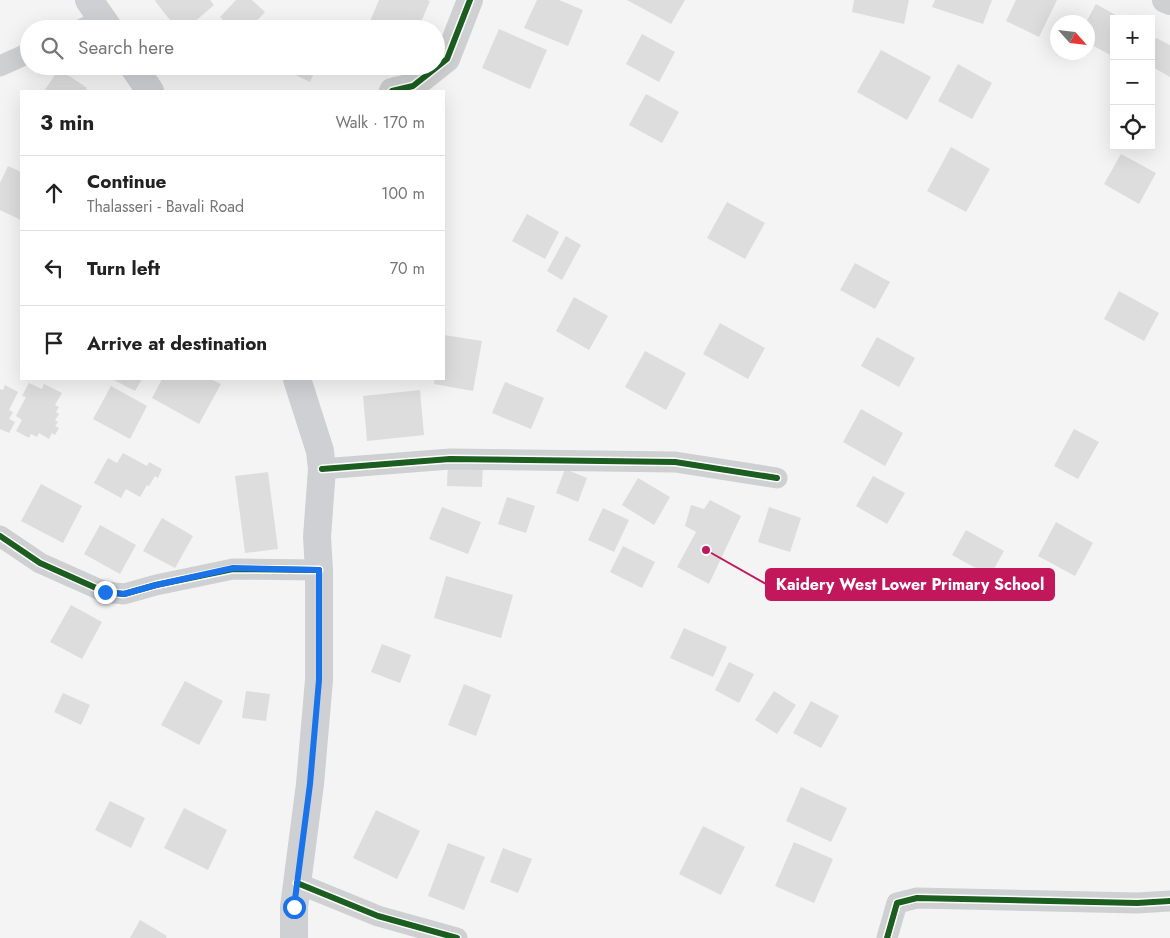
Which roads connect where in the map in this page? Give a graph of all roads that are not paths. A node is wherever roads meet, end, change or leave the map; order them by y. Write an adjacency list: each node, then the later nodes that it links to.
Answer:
1 (470, 0): 5 (street)
2 (1165, 0): 3 (street)
3 (1170, 2)
4 (20, 57): 6 (street)
5 (445, 61)
6 (0, 66)
7 (139, 75): 9 (main road)
8 (427, 75): 10 (street)
9 (149, 90)
10 (396, 90)
11 (297, 380): 12 (main road)
12 (322, 469): 13 (street); 15 (main road)
13 (777, 478)
14 (0, 536): 15 (street)
15 (319, 570): 16 (main road)
16 (297, 883): 18 (main road); 19 (street)
17 (1170, 900): 20 (street)
18 (294, 938)
19 (457, 938)
20 (887, 938)

